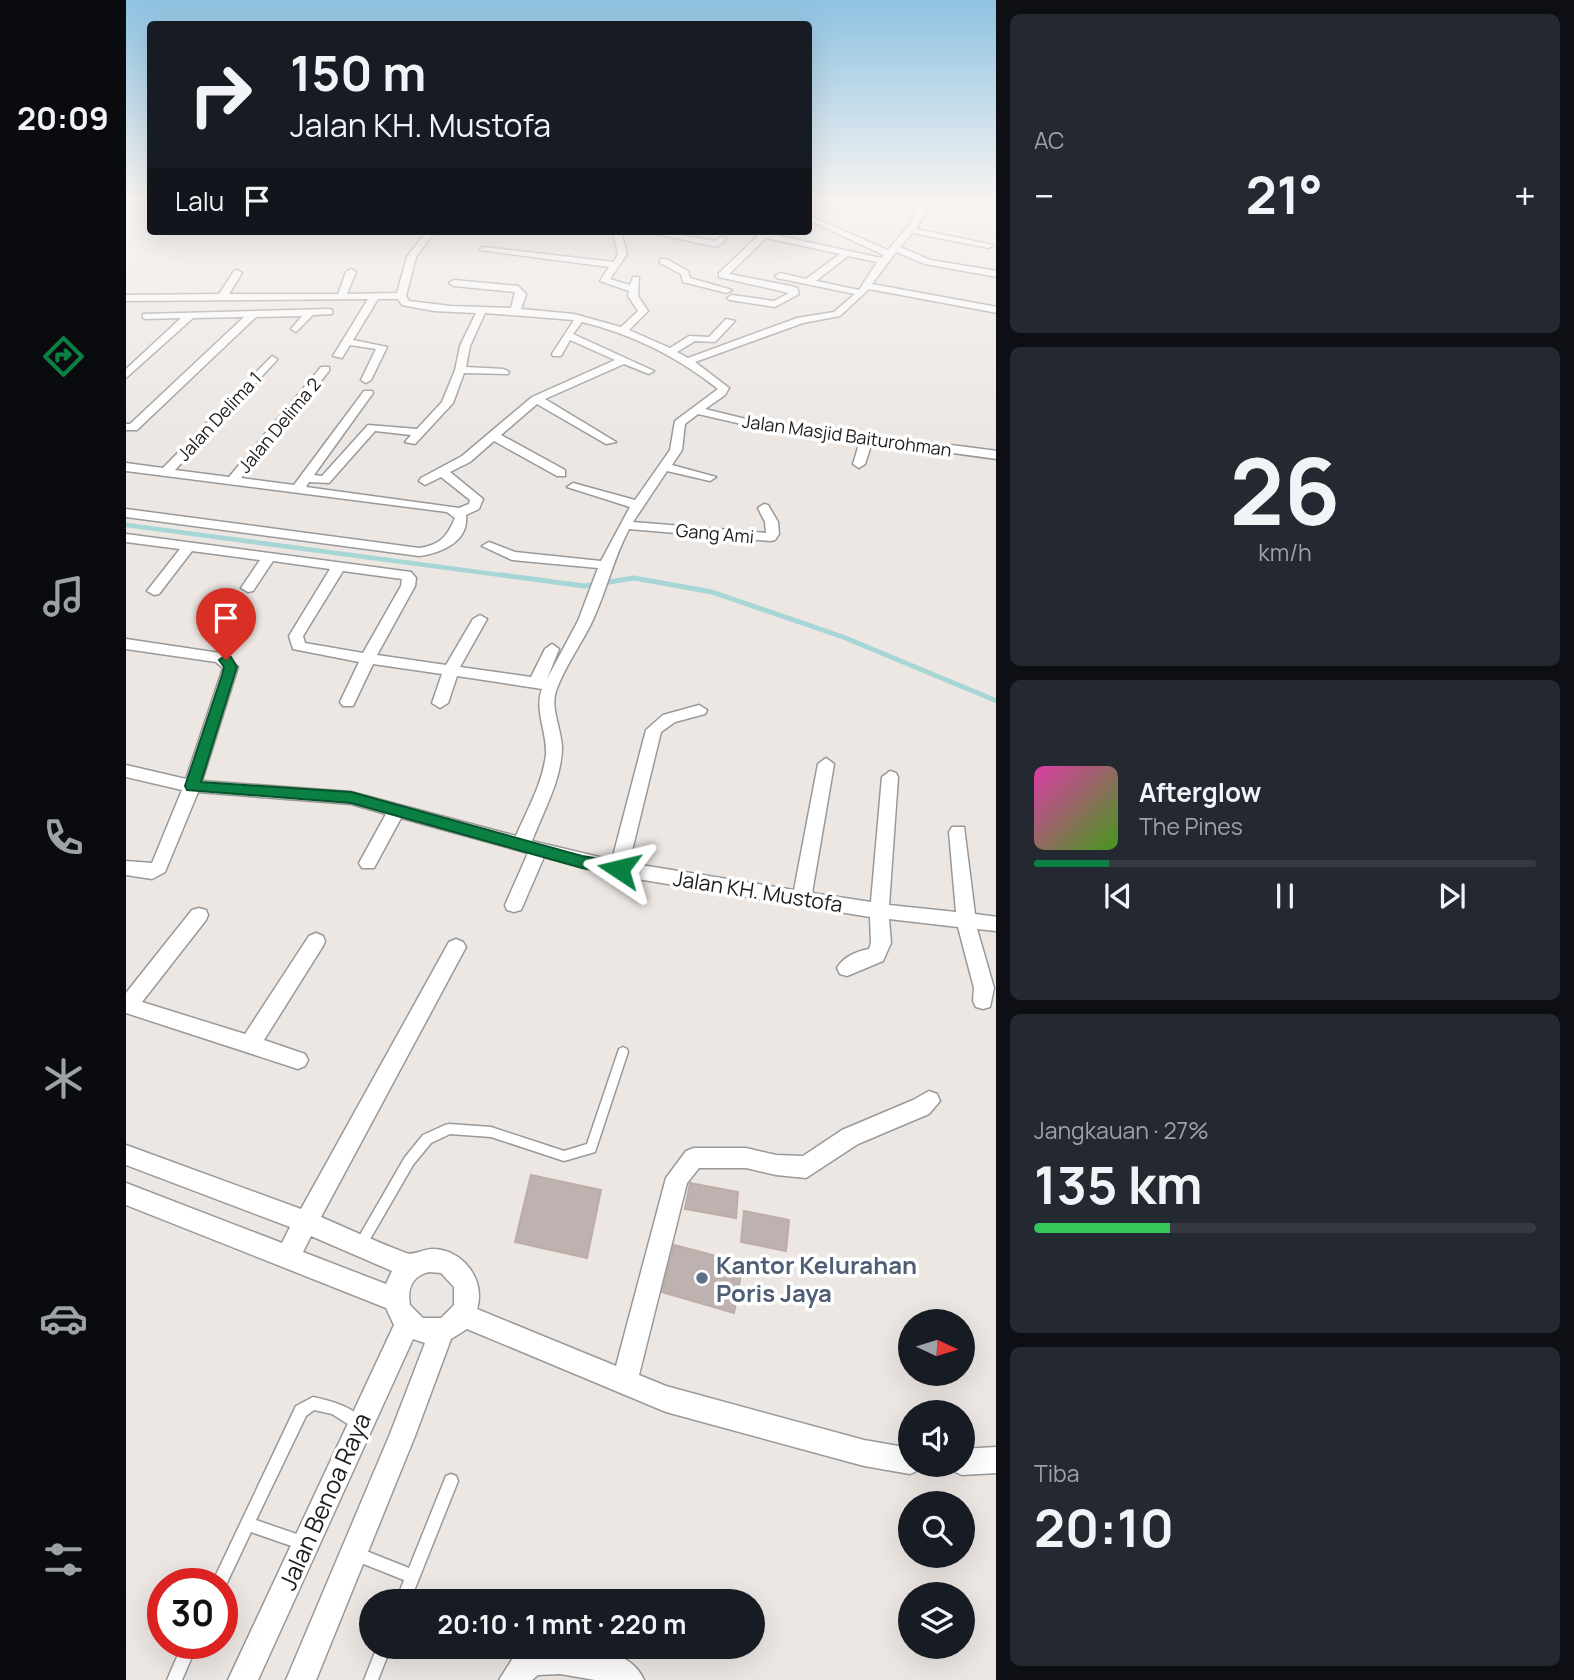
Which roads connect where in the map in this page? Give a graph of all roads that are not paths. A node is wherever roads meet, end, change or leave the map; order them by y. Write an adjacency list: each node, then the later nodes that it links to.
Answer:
1 (236, 275): 19 (street)
2 (350, 275): 17 (street)
3 (407, 275): 16 (street)
4 (607, 275): 31 (street)
5 (685, 275): 13 (street)
6 (722, 275): 13 (street)
7 (724, 275): 13 (street)
8 (774, 275): 11 (street)
9 (817, 275): 11 (street)
10 (875, 275): 14 (street)
11 (808, 282): 14 (street)
12 (454, 283): 23 (street)
13 (709, 286)
14 (865, 289): 21 (street); 39 (street)
15 (375, 296): 16 (street); 17 (street); 33 (street)
16 (401, 296): 20 (street)
17 (341, 297): 19 (street)
18 (126, 298): 19 (street)
19 (222, 298)
20 (482, 310): 23 (street); 41 (street)
21 (996, 310)
22 (330, 312): 24 (street)
23 (515, 312): 28 (street)
24 (310, 313): 26 (street); 30 (street)
25 (191, 314): 26 (street); 27 (street); 44 (street)
26 (253, 314): 49 (street)
27 (146, 316)
28 (580, 319): 31 (street); 32 (street)
29 (730, 321): 34 (street)
30 (296, 329)
31 (621, 332): 34 (street)
32 (568, 335): 35 (street); 38 (street)
33 (347, 342): 36 (street); 45 (street)
34 (670, 352): 39 (street)
35 (557, 354)
36 (338, 356)
37 (272, 359): 57 (street, Jalan Delima 1)
38 (624, 360): 42 (street); 47 (street)
39 (686, 362): 48 (street)
40 (325, 369): 61 (street, Jalan Delima 2)
41 (460, 370): 43 (street); 63 (street)
42 (649, 371)
43 (504, 372)
44 (126, 375)
45 (366, 380)
46 (368, 393): 63 (street)
47 (536, 399): 50 (street); 52 (street)
48 (698, 411): 51 (street, Jalan Masjid Baiturohman); 56 (street)
49 (128, 430)
50 (494, 436): 58 (street); 59 (street)
51 (867, 438): 53 (street, Jalan Masjid Baiturohman); 54 (street)
52 (610, 442)
53 (996, 455)
54 (859, 464)
55 (126, 467): 57 (street)
56 (664, 467): 60 (street); 65 (street)
57 (166, 472): 61 (street)
58 (442, 472): 62 (street); 68 (street)
59 (561, 474)
60 (710, 477)
61 (233, 480): 63 (street)
62 (425, 481)
63 (302, 483): 68 (street)
64 (573, 487): 65 (street)
65 (638, 505): 69 (street)
66 (764, 508): 69 (street, Gang Ami)
67 (126, 513): 68 (street)
68 (459, 513)
69 (626, 525): 74 (street)
70 (126, 538): 71 (street)
71 (189, 546): 73 (street); 77 (street)
72 (489, 547): 74 (street)
73 (269, 556): 75 (street); 76 (street)
74 (605, 565): 83 (street)
75 (339, 566): 81 (street); 81 (street)
76 (248, 588)
77 (154, 591)
78 (480, 619): 82 (street)
79 (126, 644): 90 (street)
80 (552, 649): 83 (street)
81 (368, 658): 82 (street); 84 (street)
82 (451, 670): 83 (street); 85 (street)
83 (544, 684): 93 (street)
84 (348, 702)
85 (440, 703)
86 (699, 710): 96 (street)
87 (825, 764): 97 (street)
88 (126, 771): 90 (street, Jalan KH. Mustofa)
89 (890, 777): 99 (street)
90 (192, 786): 91 (street, Jalan KH. Mustofa); 95 (street)
91 (395, 811): 93 (street, Jalan KH. Mustofa); 94 (street)
92 (958, 832): 101 (street)
93 (530, 846): 96 (street, Jalan KH. Mustofa); 98 (street)
94 (368, 863)
95 (126, 868)
96 (619, 869): 97 (street, Jalan KH. Mustofa)
97 (802, 898): 99 (street, Jalan KH. Mustofa)
98 (514, 905)
99 (879, 911): 101 (street, Jalan KH. Mustofa); 105 (street)
100 (199, 915): 107 (street)
101 (965, 923): 102 (street, Jalan KH. Mustofa); 106 (street)
102 (996, 924)
103 (316, 941): 108 (street)
104 (456, 947): 114 (street)
105 (847, 968)
106 (983, 1001)
107 (127, 1005): 108 (street)
108 (250, 1044): 110 (street)
109 (623, 1052): 115 (lane)
110 (298, 1060)
111 (929, 1101): 120 (street)
112 (126, 1155): 114 (street)
113 (126, 1194): 116 (street)
114 (306, 1222): 115 (street); 116 (street)
115 (361, 1245): 117 (street)
116 (287, 1256): 118 (street)
117 (412, 1267): 118 (street, Jalan Benoa Raya); 119 (street, Jalan Benoa Raya)
118 (401, 1312): 119 (street); 121 (street, Jalan Benoa Raya)
119 (452, 1322): 120 (street); 128 (street, Jalan Benoa Raya)
120 (625, 1380): 122 (street)
121 (359, 1424): 126 (lane); 127 (street, Jalan Benoa Raya)
122 (898, 1459)
123 (996, 1460): 124 (street)
124 (975, 1461)
125 (451, 1481): 130 (lane)
126 (248, 1524): 127 (lane); 129 (lane)
127 (305, 1544): 135 (street, Jalan Benoa Raya)
128 (353, 1553): 130 (lane); 136 (street, Jalan Benoa Raya)
129 (227, 1568)
130 (413, 1577): 131 (lane)
131 (408, 1589)
132 (184, 1659): 134 (lane)
133 (379, 1659): 137 (lane)
134 (174, 1680)
135 (243, 1680)
136 (301, 1680)
137 (371, 1680)
138 (514, 1680): 139 (street)
139 (629, 1680)

